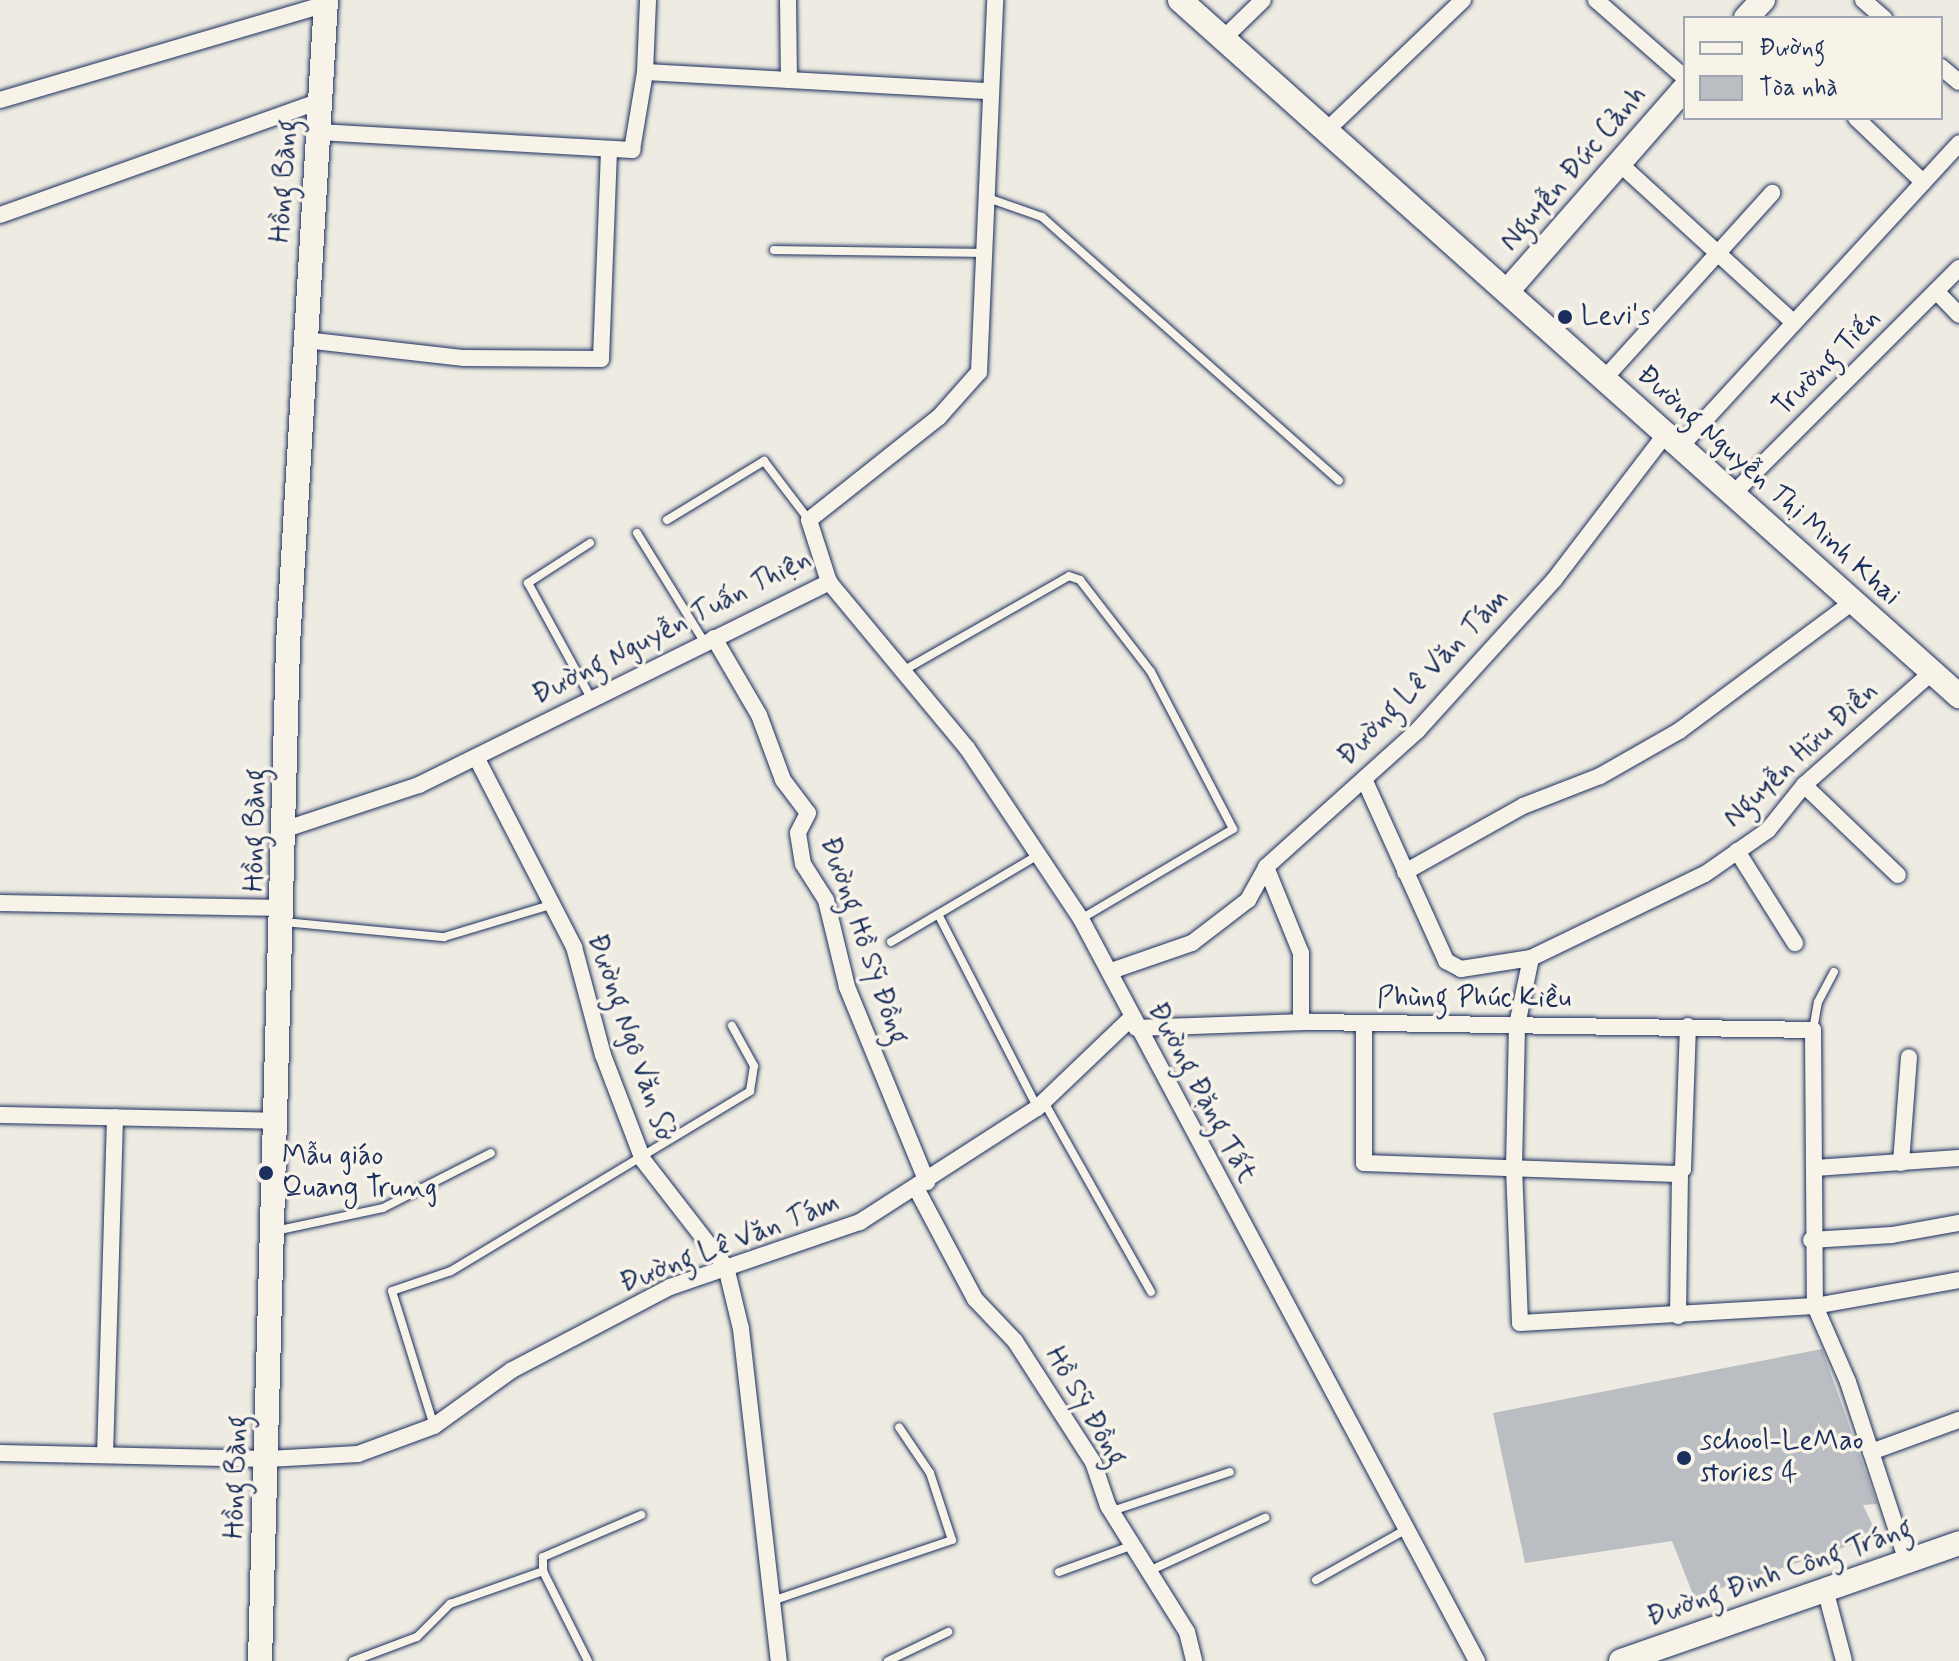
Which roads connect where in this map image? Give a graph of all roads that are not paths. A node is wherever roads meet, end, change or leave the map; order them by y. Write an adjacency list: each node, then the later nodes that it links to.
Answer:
1 (648, 0): 13 (street)
2 (788, 0): 15 (street)
3 (995, 0): 18 (street, Đường Nguyễn Tuấn Thiện)
4 (1180, 0): 11 (street, Đường Nguyễn Thị Minh Khai)
5 (1263, 0): 11 (street)
6 (1463, 0): 22 (street)
7 (1596, 0): 14 (street)
8 (1863, 0): 10 (street)
9 (326, 2): 19 (street); 20 (street, Hồng Bàng)
10 (1882, 16)
11 (1224, 38): 22 (street, Đường Nguyễn Thị Minh Khai)
12 (1943, 69): 16 (street)
13 (645, 72): 15 (street); 25 (street)
14 (1683, 76)
15 (789, 80): 18 (street)
16 (1959, 82)
17 (1683, 90): 26 (street, Nguyễn Đức Cảnh)
18 (990, 91): 29 (street, Đường Nguyễn Tuấn Thiện)
19 (0, 100)
20 (320, 101): 23 (street, Hồng Bàng); 30 (street)
21 (1858, 120): 27 (street)
22 (1327, 130): 35 (street, Đường Nguyễn Thị Minh Khai)
23 (318, 132): 25 (street); 39 (street, Hồng Bàng)
24 (1959, 143): 27 (street, Đường Lê Văn Tám)
25 (609, 149): 39 (street)
26 (1619, 163): 33 (street); 35 (street, Nguyễn Đức Cảnh)
27 (1923, 182): 38 (street, Đường Lê Văn Tám)
28 (1772, 193): 33 (street)
29 (988, 198): 32 (street, Đường Nguyễn Tuấn Thiện); 42 (lane)
30 (0, 215)
31 (774, 250): 32 (lane)
32 (984, 253): 45 (street, Đường Nguyễn Tuấn Thiện)
33 (1717, 253): 38 (street); 40 (street)
34 (1959, 268): 36 (street, Trường Tiến)
35 (1509, 289): 40 (street, Đường Nguyễn Thị Minh Khai)
36 (1936, 291): 37 (street); 43 (street, Trường Tiến)
37 (1959, 315)
38 (1793, 322): 41 (street, Đường Lê Văn Tám)
39 (305, 340): 57 (street, Hồng Bàng)
40 (1604, 379): 41 (street, Đường Nguyễn Thị Minh Khai)
41 (1672, 442): 43 (street, Đường Nguyễn Thị Minh Khai); 55 (street, Đường Lê Văn Tám)
42 (1339, 481)
43 (1732, 495): 49 (street, Đường Nguyễn Thị Minh Khai)
44 (667, 520): 45 (lane)
45 (809, 520): 48 (street, Đường Nguyễn Tuấn Thiện)
46 (637, 533): 50 (lane)
47 (590, 543): 53 (lane)
48 (829, 582): 50 (street, Đường Nguyễn Tuấn Thiện); 51 (street, Đường Đặng Tất)
49 (1853, 602): 52 (street, Đường Nguyễn Thị Minh Khai); 61 (street)
50 (710, 640): 53 (street, Đường Nguyễn Tuấn Thiện); 92 (street, Đường Hồ Sỹ Đồng)
51 (901, 672): 59 (street, Đường Đặng Tất); 67 (lane)
52 (1950, 684): 56 (street, Nguyễn Hữu Điền)
53 (591, 698): 54 (street, Đường Nguyễn Tuấn Thiện)
54 (476, 757): 57 (street, Đường Nguyễn Tuấn Thiện); 64 (street, Đường Ngô Văn Sở)
55 (1364, 779): 60 (street, Đường Lê Văn Tám); 61 (street, Nguyễn Hữu Điền)
56 (1804, 785): 58 (street, Nguyễn Hữu Điền); 62 (street)
57 (286, 829): 65 (street, Hồng Bàng)
58 (1737, 851): 69 (street); 70 (street, Nguyễn Hữu Điền)
59 (1039, 855): 66 (lane); 67 (street, Đường Đặng Tất)
60 (1266, 867): 71 (street, Đường Lê Văn Tám); 73 (street)
61 (1405, 872): 70 (street, Nguyễn Hữu Điền)
62 (1898, 875)
63 (0, 903): 65 (street)
64 (555, 903): 65 (lane); 87 (street, Đường Ngô Văn Sở)
65 (284, 915): 84 (street, Hồng Bàng)
66 (939, 916): 68 (lane); 81 (lane)
67 (1081, 919): 71 (street, Đường Đặng Tất)
68 (891, 942)
69 (1795, 943)
70 (1531, 958): 75 (street)
71 (1111, 971): 74 (street, Đường Đặng Tất)
72 (1834, 972): 79 (lane)
73 (1301, 1022): 74 (street, Phùng Phúc Kiều); 77 (street, Phùng Phúc Kiều)
74 (1133, 1023): 81 (street, Đường Lê Văn Tám); 112 (street, Đường Đặng Tất)
75 (1517, 1025): 77 (street, Phùng Phúc Kiều); 78 (street, Phùng Phúc Kiều); 89 (street)
76 (732, 1026): 87 (lane)
77 (1364, 1026): 89 (street)
78 (1688, 1026): 79 (street, Phùng Phúc Kiều); 91 (street)
79 (1813, 1030): 90 (street)
80 (1909, 1057): 88 (street)
81 (1041, 1105): 92 (street, Đường Lê Văn Tám); 98 (lane)
82 (0, 1115): 83 (street)
83 (115, 1117): 84 (street); 106 (street)
84 (278, 1121): 94 (street, Hồng Bàng)
85 (491, 1153): 94 (lane)
86 (1959, 1158): 88 (street)
87 (643, 1160): 96 (street, Đường Ngô Văn Sở); 102 (lane)
88 (1901, 1163): 90 (street)
89 (1514, 1167): 91 (street); 100 (street)
90 (1815, 1168): 95 (street)
91 (1680, 1173): 100 (street)
92 (922, 1185): 96 (street, Đường Lê Văn Tám); 109 (street, Hồ Sỹ Đồng)
93 (1959, 1223): 95 (street)
94 (274, 1231): 107 (street, Hồng Bàng)
95 (1811, 1240): 99 (street)
96 (726, 1267): 102 (street, Đường Lê Văn Tám); 121 (street, Đường Ngô Văn Sở)
97 (1959, 1280): 99 (street)
98 (1151, 1292)
99 (1815, 1306): 100 (street); 104 (street)
100 (1678, 1316)
101 (1959, 1420): 104 (street)
102 (434, 1426): 107 (street, Đường Lê Văn Tám)
103 (899, 1427): 121 (lane)
104 (1871, 1452): 115 (street)
105 (0, 1453): 106 (street, Đường Lê Văn Tám)
106 (105, 1455): 107 (street, Đường Lê Văn Tám)
107 (268, 1459): 123 (street, Hồng Bàng)
108 (1230, 1472): 109 (lane)
109 (1111, 1511): 114 (street, Hồ Sỹ Đồng)
110 (641, 1515): 116 (lane)
111 (1265, 1518): 118 (lane)
112 (1408, 1529): 119 (lane); 129 (street, Đường Đặng Tất)
113 (1959, 1543): 115 (street, Đường Đinh Công Tráng)
114 (1134, 1545): 117 (lane); 118 (street, Hồ Sỹ Đồng)
115 (1907, 1561): 120 (street, Đường Đinh Công Tráng)
116 (543, 1571): 124 (lane); 125 (lane)
117 (1059, 1572)
118 (1149, 1572): 128 (street, Hồ Sỹ Đồng)
119 (1316, 1580)
120 (1825, 1589): 130 (street, Đường Đinh Công Tráng); 131 (street)
121 (771, 1602): 126 (street, Đường Ngô Văn Sở)
122 (948, 1632): 127 (lane)
123 (260, 1661)
124 (353, 1661)
125 (588, 1661)
126 (779, 1661)
127 (888, 1661)
128 (1194, 1661)
129 (1477, 1661)
130 (1621, 1661)
131 (1844, 1661)

